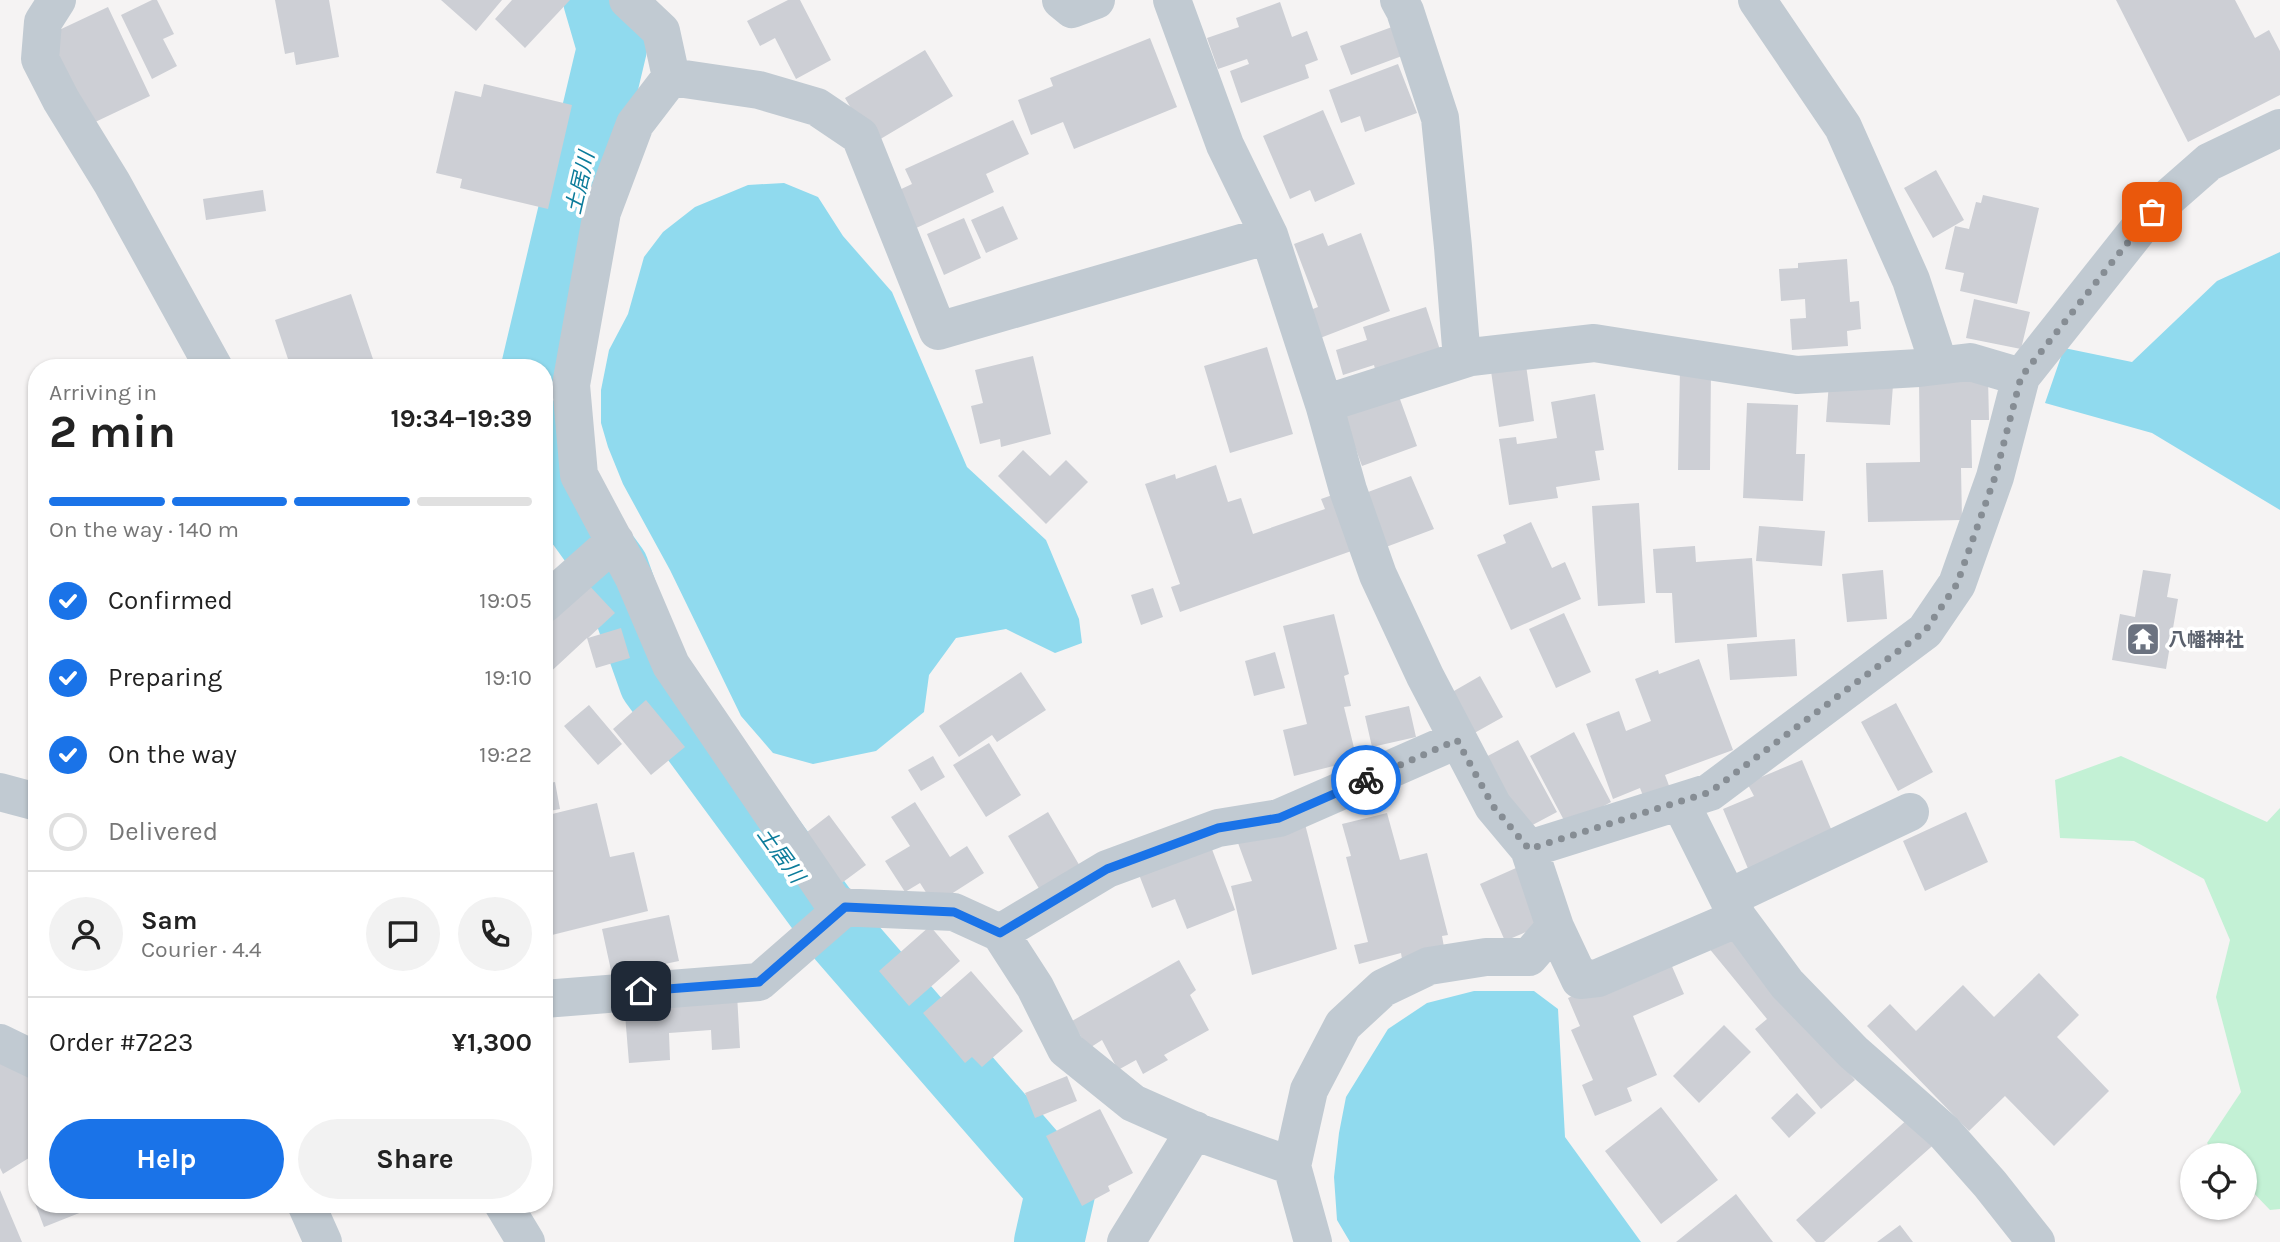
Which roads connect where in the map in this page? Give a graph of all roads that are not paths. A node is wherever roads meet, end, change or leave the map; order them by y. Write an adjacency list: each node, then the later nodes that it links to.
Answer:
1 (57, 0): 12 (street)
2 (628, 0): 8 (street)
3 (1061, 0): 4 (street)
4 (1096, 0)
5 (1172, 0): 10 (street)
6 (1399, 0): 11 (street)
7 (1757, 0): 13 (street)
8 (671, 77): 10 (street); 16 (street)
9 (2280, 128): 14 (street)
10 (1269, 235): 15 (street)
11 (1471, 357): 13 (street); 15 (street)
12 (209, 359)
13 (1938, 365): 14 (street)
14 (2021, 377): 21 (street)
15 (1324, 404): 18 (street)
16 (614, 542): 17 (street); 24 (street)
17 (553, 596)
18 (1457, 740): 23 (street); 27 (street)
19 (0, 792): 20 (street)
20 (28, 800)
21 (1680, 802): 23 (street); 25 (street)
22 (1910, 812): 25 (street)
23 (1529, 849): 26 (street)
24 (844, 908): 27 (street); 28 (street)
25 (1733, 908): 26 (street); 39 (street)
26 (1555, 928): 32 (street)
27 (1000, 933): 31 (street)
28 (553, 998)
29 (0, 1044): 30 (street)
30 (28, 1056)
31 (1195, 1130): 32 (street); 37 (street)
32 (1292, 1166): 38 (street)
33 (310, 1213): 35 (street)
34 (508, 1213): 36 (street)
35 (323, 1242)
36 (526, 1242)
37 (1126, 1242)
38 (1313, 1242)
39 (2036, 1242)

